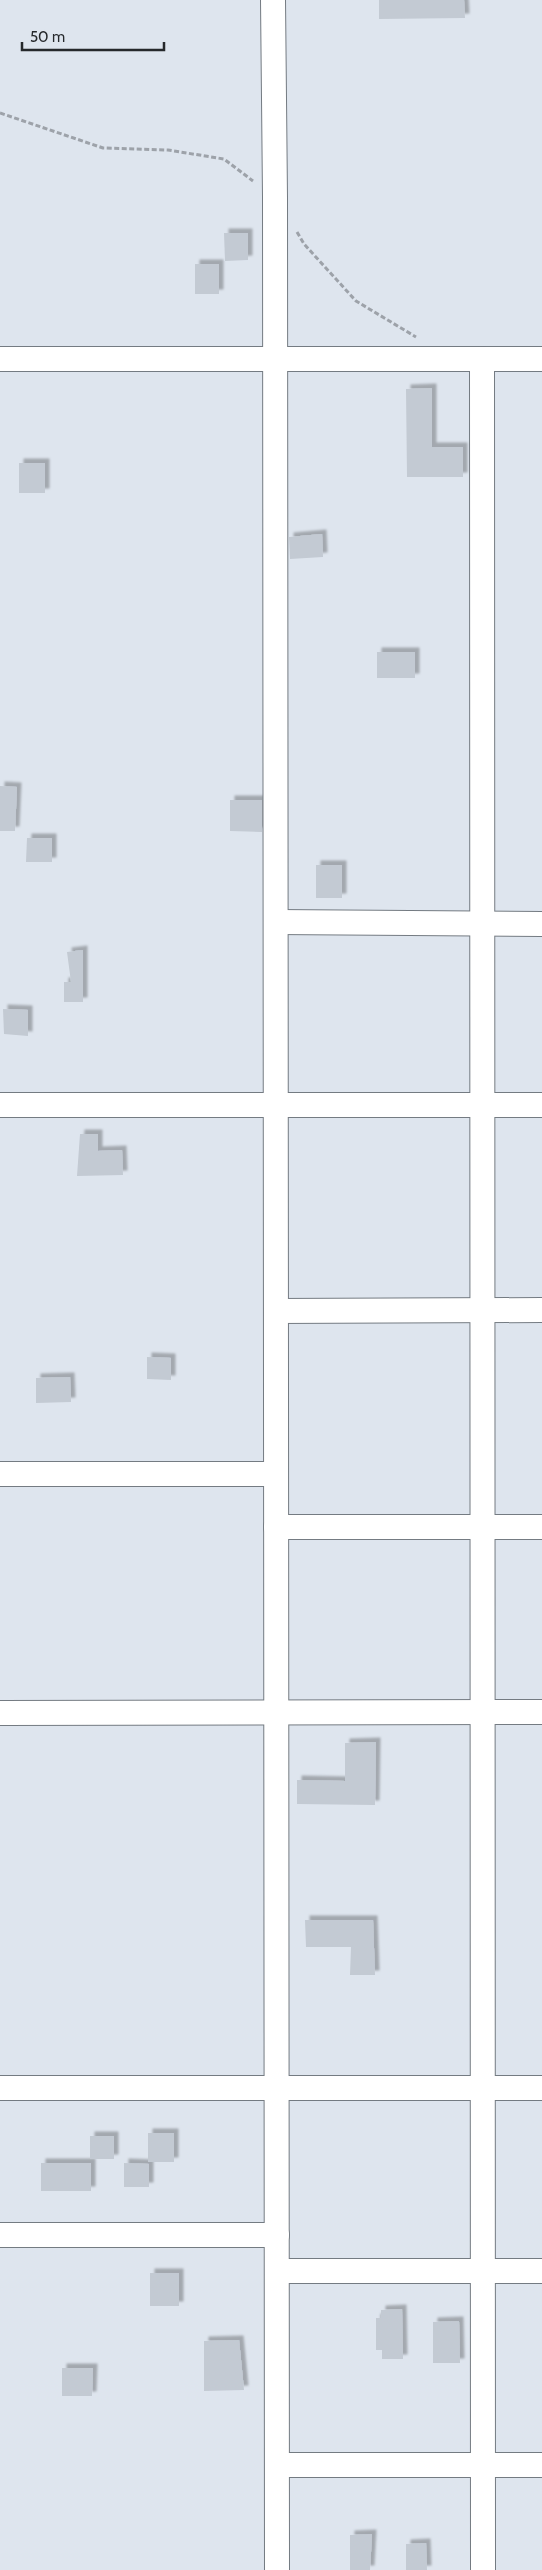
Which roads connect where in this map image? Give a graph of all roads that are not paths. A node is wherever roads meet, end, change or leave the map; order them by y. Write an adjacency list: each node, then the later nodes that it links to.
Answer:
1 (273, 0): 3 (street)
2 (0, 359): 3 (street)
3 (275, 359): 4 (street); 6 (street)
4 (482, 359): 5 (street); 7 (street)
5 (542, 359)
6 (276, 922): 7 (street); 10 (street)
7 (482, 924): 8 (street); 11 (street)
8 (542, 924)
9 (0, 1105): 10 (street)
10 (276, 1105): 11 (street); 13 (street)
11 (482, 1105): 12 (street); 14 (street)
12 (542, 1105)
13 (276, 1310): 14 (street); 17 (street)
14 (482, 1310): 15 (street); 19 (street)
15 (542, 1310)
16 (0, 1474): 17 (street)
17 (276, 1474): 18 (street)
18 (276, 1528): 19 (street); 24 (street)
19 (483, 1528): 20 (street); 21 (street)
20 (542, 1528)
21 (483, 1712): 22 (street); 24 (street); 27 (street)
22 (542, 1712)
23 (0, 1713): 24 (street)
24 (276, 1713): 26 (street)
25 (0, 2088): 26 (street)
26 (277, 2088): 27 (street); 29 (street)
27 (483, 2088): 28 (street); 32 (street)
28 (542, 2088)
29 (277, 2235): 30 (street); 31 (street)
30 (0, 2236)
31 (277, 2271): 32 (street); 34 (street)
32 (483, 2271): 33 (street); 35 (street)
33 (542, 2271)
34 (277, 2465): 35 (street); 37 (street)
35 (483, 2465): 36 (street); 38 (street)
36 (542, 2465)
37 (277, 2570)
38 (483, 2570)

